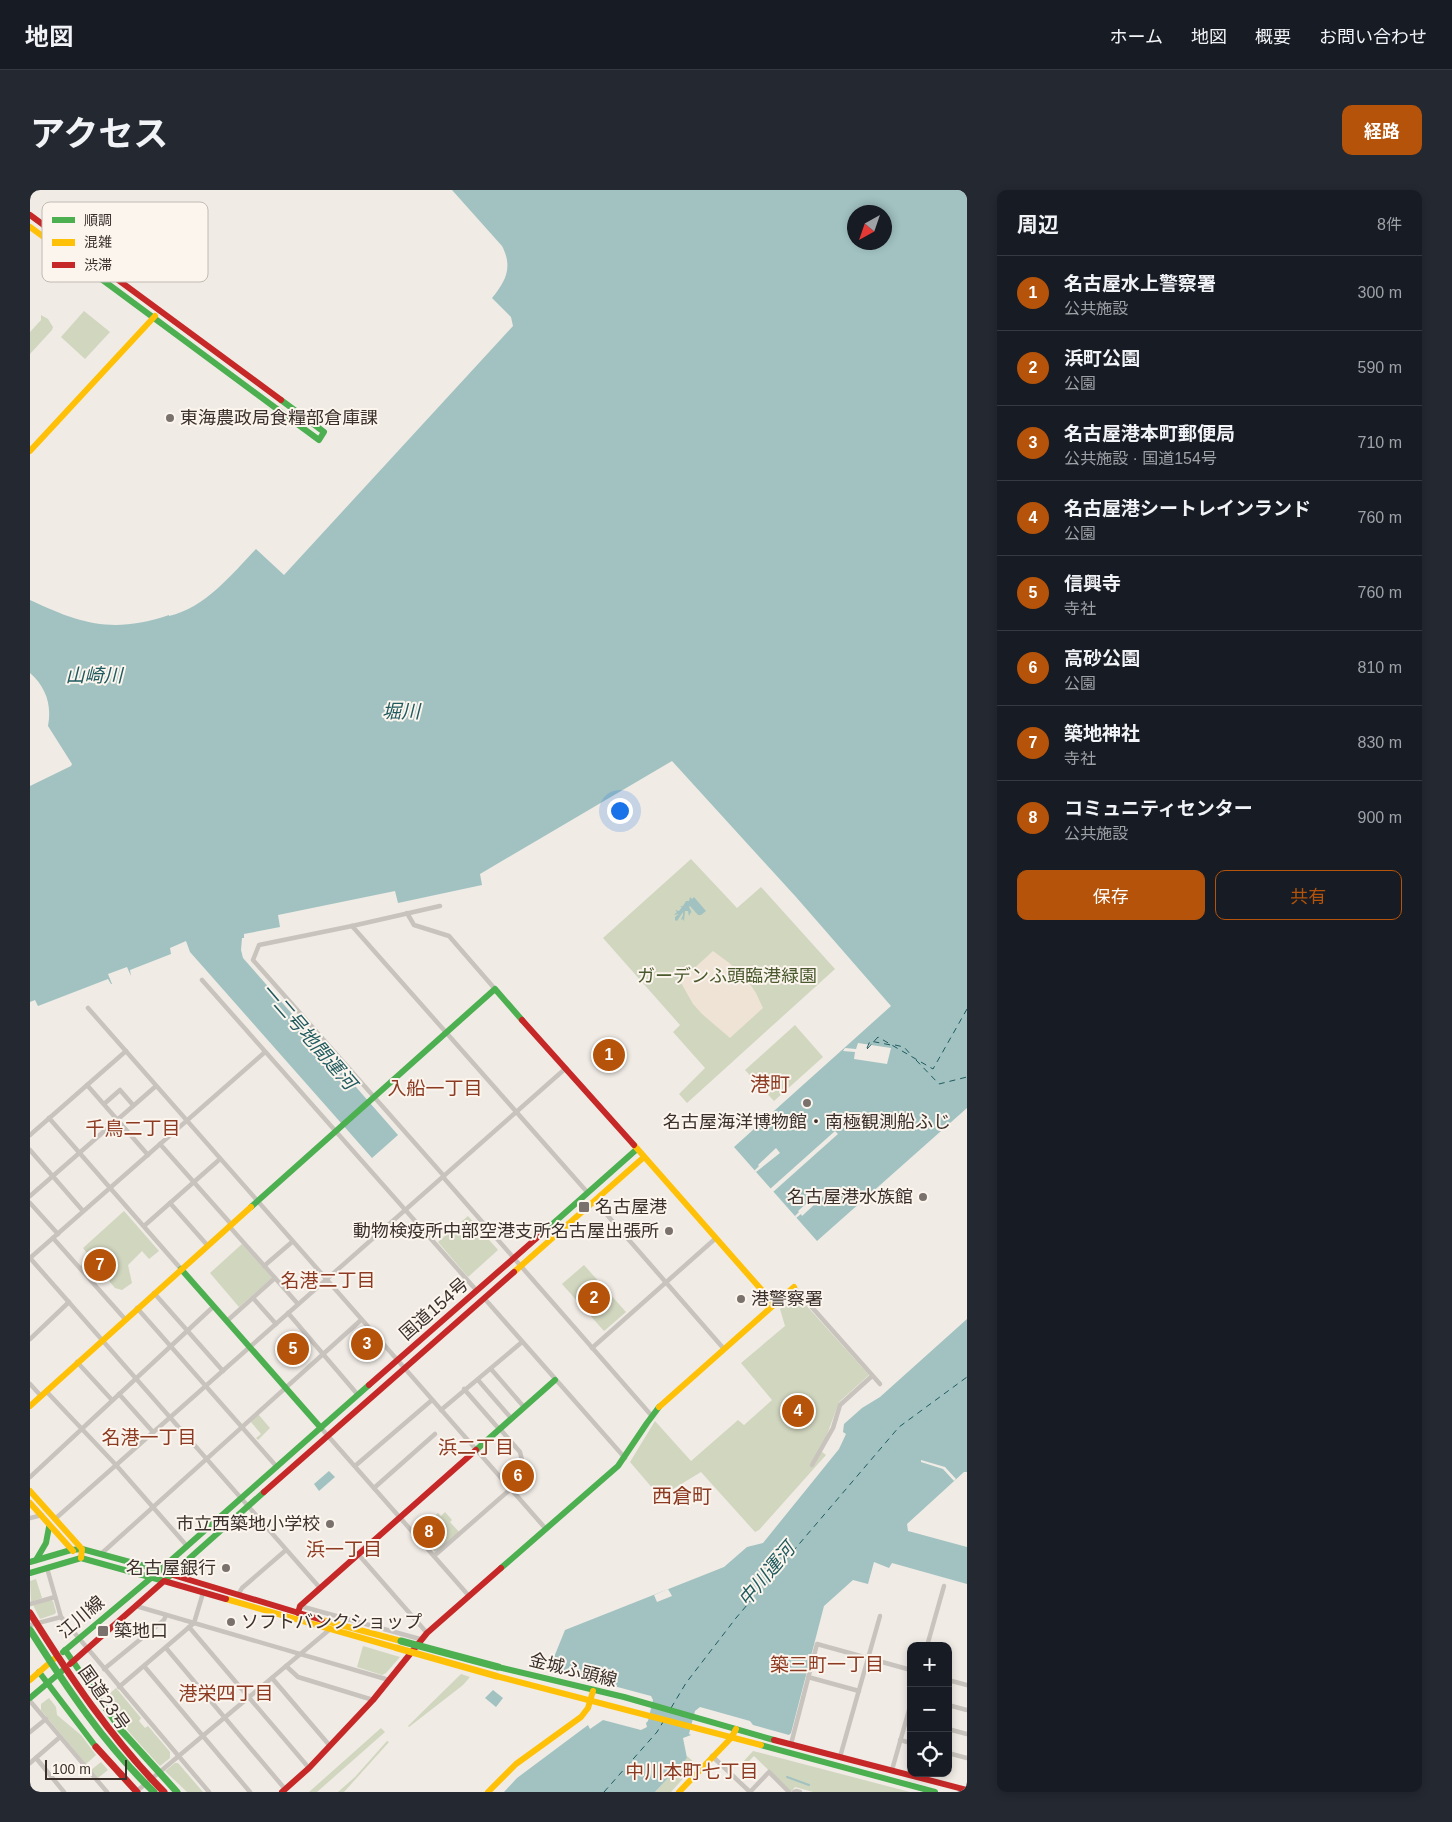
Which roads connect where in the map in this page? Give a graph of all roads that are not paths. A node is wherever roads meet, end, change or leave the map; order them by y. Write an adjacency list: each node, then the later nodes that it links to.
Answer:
1 (30, 215): 2 (main road)
2 (42, 224)
3 (30, 227): 4 (main road)
4 (42, 236)
5 (104, 282): 8 (main road)
6 (121, 282): 7 (main road)
7 (160, 311): 8 (main road); 8 (main road)
8 (153, 318): 9 (main road)
9 (30, 451)
10 (440, 906): 11 (street)
11 (407, 913): 12 (street); 14 (street)
12 (352, 926): 16 (street); 22 (street)
13 (202, 980): 18 (street)
14 (495, 989): 16 (main road); 19 (main road)
15 (88, 1008): 17 (street)
16 (446, 1033): 22 (main road); 25 (street)
17 (126, 1051): 20 (street); 21 (street)
18 (264, 1052): 28 (street); 29 (street)
19 (566, 1068): 25 (street); 32 (main road)
20 (87, 1085): 23 (street); 26 (street)
21 (156, 1086): 24 (street); 28 (street)
22 (372, 1099): 29 (main road); 39 (street)
23 (104, 1104): 24 (street); 27 (street)
24 (133, 1105): 27 (street)
25 (516, 1112): 39 (street); 42 (street)
26 (49, 1118): 30 (street); 34 (street)
27 (117, 1119): 34 (street); 35 (street)
28 (186, 1121): 31 (street); 37 (street)
29 (338, 1130): 45 (main road); 48 (street)
30 (30, 1135)
31 (160, 1144): 35 (street); 40 (street)
32 (637, 1149): 36 (main road); 42 (main road, 国道154号)
33 (30, 1150): 38 (street)
34 (79, 1152): 38 (street); 41 (street)
35 (148, 1155): 41 (street)
36 (644, 1157): 44 (main road, 国道154号); 54 (main road)
37 (220, 1159): 40 (street); 45 (street)
38 (52, 1176): 43 (street); 49 (street)
39 (443, 1177): 48 (street); 58 (street)
40 (194, 1182): 47 (street); 50 (street)
41 (110, 1188): 49 (street); 51 (street)
42 (588, 1193): 58 (main road, 国道154号)
43 (30, 1196)
44 (595, 1201): 60 (main road, 国道154号); 64 (street)
45 (257, 1202): 50 (main road); 55 (street)
46 (30, 1203): 52 (street)
47 (170, 1203): 51 (street); 56 (street)
48 (406, 1210): 63 (street); 66 (street)
49 (84, 1211): 52 (street)
50 (230, 1225): 56 (main road); 59 (street)
51 (144, 1226): 61 (street)
52 (58, 1234): 53 (street)
53 (53, 1238): 57 (street); 76 (street)
54 (716, 1238): 64 (street); 72 (main road)
55 (292, 1242): 59 (street); 63 (street)
56 (208, 1246): 61 (main road)
57 (30, 1258): 70 (street)
58 (514, 1259): 60 (street); 66 (main road, 国道154号)
59 (264, 1266): 62 (street)
60 (520, 1267): 69 (main road, 国道154号); 86 (street)
61 (181, 1269): 67 (main road); 73 (main road)
62 (275, 1278): 68 (street); 71 (street)
63 (326, 1280): 71 (street); 77 (street)
64 (666, 1282): 86 (street); 87 (street)
65 (794, 1287): 72 (main road); 94 (street)
66 (477, 1291): 89 (main road, 国道154号)
67 (154, 1293): 74 (main road); 80 (street)
68 (253, 1298): 78 (street); 79 (street)
69 (484, 1298): 83 (street); 91 (main road, 国道154号)
70 (69, 1302): 81 (street); 82 (street)
71 (298, 1304): 75 (street)
72 (774, 1304): 87 (main road)
73 (214, 1306): 78 (main road); 80 (street)
74 (137, 1308): 76 (main road); 84 (street)
75 (288, 1313): 79 (street); 88 (street)
76 (125, 1319): 82 (main road)
77 (361, 1320): 88 (street); 89 (street)
78 (227, 1321): 85 (main road)
79 (276, 1324): 85 (street)
80 (187, 1331): 84 (street); 93 (street)
81 (30, 1339)
82 (102, 1340): 90 (main road); 95 (street)
83 (522, 1342): 92 (street); 97 (street)
84 (171, 1346): 95 (street); 100 (street)
85 (250, 1347): 93 (street); 101 (main road)
86 (592, 1348): 111 (street)
87 (724, 1349): 111 (main road)
88 (323, 1354): 101 (street); 105 (street)
89 (397, 1361): 91 (street); 105 (main road, 国道154号)
90 (77, 1362): 103 (main road); 106 (street)
91 (404, 1368): 107 (street); 120 (main road, 国道154号)
92 (491, 1369): 96 (street); 109 (street)
93 (222, 1371): 100 (street)
94 (872, 1376): 99 (street); 125 (street)
95 (136, 1379): 104 (street); 112 (street)
96 (478, 1380): 102 (street); 113 (street)
97 (556, 1380): 109 (main road); 122 (street)
98 (30, 1384): 103 (street)
99 (880, 1384)
100 (206, 1386): 112 (street); 114 (street)
101 (286, 1388): 114 (street); 115 (main road)
102 (464, 1389): 110 (street); 117 (street)
103 (44, 1393): 108 (main road); 116 (street)
104 (119, 1394): 106 (street); 118 (street)
105 (358, 1396): 115 (main road, 国道154号)
106 (112, 1400): 116 (street)
107 (432, 1400): 110 (street); 126 (street)
108 (30, 1406)
109 (524, 1407): 113 (main road)
110 (441, 1410): 121 (street)
111 (652, 1416): 122 (main road)
112 (170, 1418): 118 (street); 123 (street)
113 (511, 1418): 117 (main road)
114 (242, 1427): 123 (street); 127 (street)
115 (321, 1428): 120 (street); 127 (main road, 国道154号)
116 (82, 1429): 124 (street); 128 (street)
117 (499, 1429): 121 (main road); 130 (street)
118 (153, 1432): 124 (street)
119 (435, 1434): 129 (street)
120 (328, 1436): 126 (street); 134 (main road, 国道154号)
121 (476, 1449): 130 (street); 137 (main road)
122 (624, 1458): 141 (main road)
123 (206, 1459): 132 (street); 135 (street)
124 (116, 1465): 135 (street); 139 (street)
125 (812, 1465)
126 (356, 1466): 129 (street)
127 (277, 1467): 132 (main road, 国道154号)
128 (30, 1476)
129 (374, 1488): 137 (street)
130 (510, 1489): 141 (street); 148 (street)
131 (30, 1492): 139 (main road)
132 (241, 1499): 134 (street); 142 (main road, 国道154号)
133 (30, 1503): 136 (main road)
134 (248, 1506): 145 (street); 154 (main road, 国道154号)
135 (153, 1507): 142 (street); 146 (street)
136 (42, 1515): 138 (street); 140 (main road)
137 (400, 1517): 147 (main road); 148 (street)
138 (30, 1518)
139 (55, 1519): 143 (main road)
140 (49, 1527): 144 (main road); 150 (main road)
141 (546, 1529): 161 (main road)
142 (187, 1546): 152 (main road, 国道154号)
143 (82, 1549): 144 (main road); 146 (main road); 149 (main road)
144 (71, 1550): 149 (main road); 150 (main road)
145 (286, 1550): 158 (street); 160 (street)
146 (101, 1554): 152 (main road)
147 (358, 1554): 158 (main road); 175 (street)
148 (434, 1556): 161 (street)
149 (81, 1558): 151 (main road); 155 (main road)
150 (33, 1561)
151 (47, 1568): 153 (main road); 162 (street)
152 (160, 1570): 154 (main road); 155 (main road, 国道154号)
153 (30, 1573)
154 (172, 1574): 156 (main road, 国道154号); 160 (main road, 金城ふ頭線)
155 (151, 1578): 156 (main road); 176 (main road, 江川線)
156 (164, 1581): 159 (main road, 金城ふ頭線); 164 (main road, 江川線)
157 (944, 1586): 178 (street)
158 (320, 1588): 165 (main road)
159 (203, 1593): 170 (street); 174 (main road, 金城ふ頭線)
160 (238, 1595): 165 (main road, 金城ふ頭線)
161 (469, 1596): 175 (main road)
162 (55, 1597): 163 (street); 168 (street)
163 (30, 1604)
164 (136, 1606): 167 (street); 180 (main road, 江川線)
165 (299, 1610): 177 (street); 199 (main road, 金城ふ頭線, bridge)
166 (30, 1613): 235 (main road, 国道23号, bridge)
167 (166, 1615): 170 (street); 187 (street)
168 (61, 1616): 171 (street); 176 (street)
169 (880, 1616): 183 (street)
170 (194, 1623): 172 (street); 182 (street)
171 (30, 1626)
172 (190, 1628): 179 (street); 200 (street)
173 (30, 1630): 234 (main road, 国道23号, bridge)
174 (329, 1630): 182 (street); 203 (main road, 金城ふ頭線, bridge)
175 (426, 1633): 177 (main road)
176 (79, 1638): 180 (street); 181 (main road, 江川線)
177 (420, 1639): 193 (main road)
178 (928, 1642)
179 (166, 1648): 185 (street); 206 (street)
180 (87, 1649): 184 (main road, 江川線); 187 (street)
181 (65, 1650): 184 (main road); 189 (main road, 江川線)
182 (300, 1654): 186 (street); 193 (street)
183 (869, 1658): 188 (street); 191 (street); 198 (street)
184 (73, 1661): 195 (main road, 江川線); 236 (main road, bridge)
185 (144, 1666): 196 (street); 213 (street)
186 (286, 1666): 190 (street); 202 (street)
187 (104, 1669): 196 (street)
188 (907, 1669)
189 (39, 1672): 192 (main road, 江川線); 195 (main road)
190 (272, 1678): 200 (street); 219 (street)
191 (808, 1678): 198 (street); 218 (street)
192 (30, 1680)
193 (388, 1680): 202 (main road)
194 (952, 1681): 197 (street)
195 (47, 1683): 201 (main road, 江川線); 233 (main road, bridge)
196 (120, 1686): 221 (street)
197 (967, 1686)
198 (859, 1690): 223 (street)
199 (594, 1691): 203 (main road); 209 (main road, 金城ふ頭線)
200 (249, 1697): 206 (street); 227 (street)
201 (30, 1699): 207 (street)
202 (373, 1700): 219 (main road)
203 (591, 1700): 215 (main road, 金城ふ頭線); 239 (main road)
204 (952, 1706): 205 (street)
205 (967, 1710)
206 (224, 1717): 213 (street); 230 (street)
207 (46, 1719): 211 (street); 214 (street)
208 (907, 1723): 216 (street)
209 (736, 1729): 215 (main road); 218 (main road, 金城ふ頭線)
210 (952, 1730): 212 (street)
211 (30, 1732)
212 (967, 1734)
213 (203, 1736): 221 (street); 238 (street)
214 (60, 1737): 224 (street); 232 (street)
215 (731, 1738): 222 (main road); 245 (main road, 金城ふ頭線)
216 (900, 1740): 217 (street); 228 (street)
217 (907, 1742)
218 (791, 1744): 223 (main road, 金城ふ頭線)
219 (330, 1746): 227 (main road)
220 (952, 1754): 225 (street)
221 (179, 1756): 233 (street); 237 (street)
222 (712, 1756): 240 (main road); 241 (street)
223 (840, 1757): 228 (main road, 金城ふ頭線)
224 (36, 1758): 226 (street); 231 (street)
225 (967, 1758)
226 (30, 1762)
227 (309, 1768): 230 (main road)
228 (892, 1770): 229 (main road, 金城ふ頭線)
229 (967, 1790)
230 (283, 1791)
231 (64, 1792)
232 (107, 1792)
233 (136, 1792)
234 (154, 1792)
235 (164, 1792)
236 (177, 1792)
237 (209, 1792)
238 (250, 1792)
239 (488, 1792)
240 (679, 1792)
241 (750, 1792): 242 (street)
242 (789, 1792)
243 (794, 1792): 244 (street)
244 (800, 1792)
245 (936, 1792)

